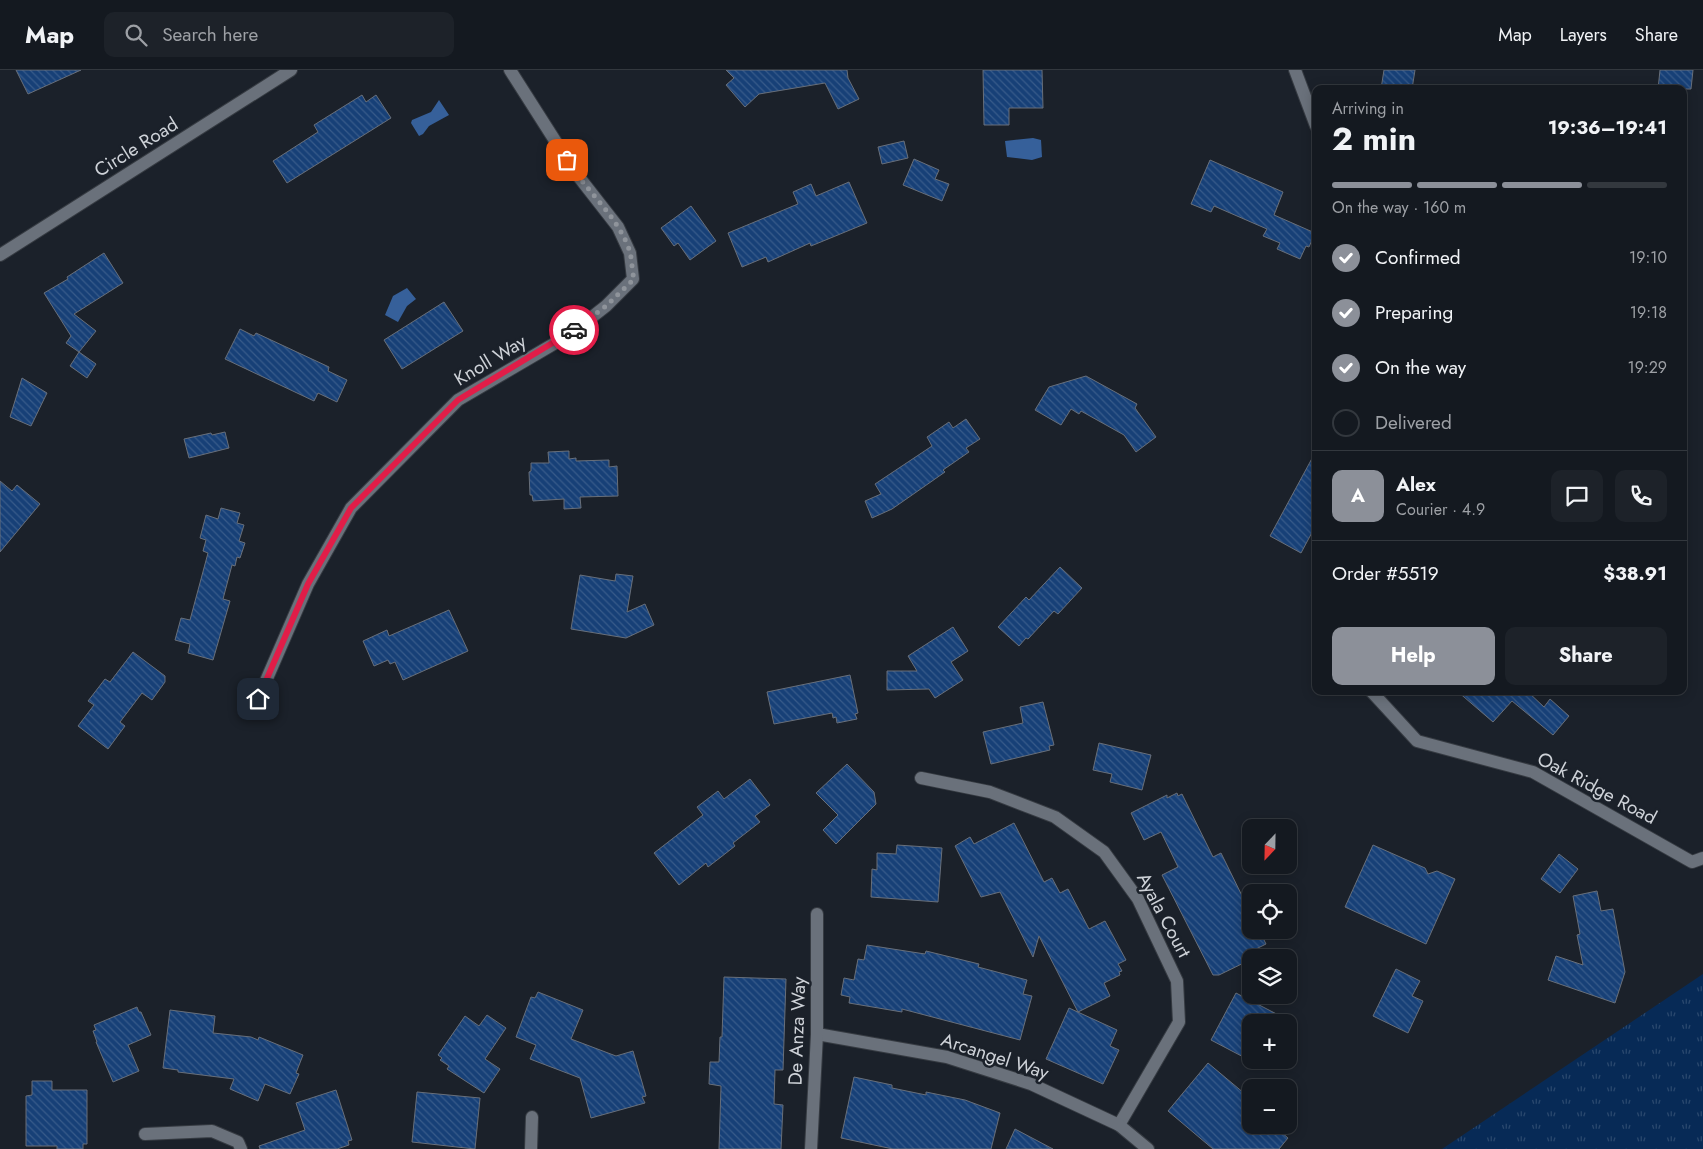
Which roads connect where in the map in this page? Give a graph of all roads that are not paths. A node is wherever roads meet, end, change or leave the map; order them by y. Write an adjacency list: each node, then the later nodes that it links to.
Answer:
1 (291, 70): 5 (street, Circle Road)
2 (510, 70): 7 (street, Knoll Way)
3 (1295, 70): 4 (street)
4 (1312, 115)
5 (0, 255)
6 (1375, 695): 9 (street, Oak Ridge Road)
7 (258, 699)
8 (921, 778): 13 (street, Ayala Court)
9 (1703, 858)
10 (817, 914): 11 (street, De Anza Way)
11 (817, 1034): 13 (street, Arcangel Way); 17 (street, De Anza Way)
12 (532, 1117): 16 (street)
13 (1119, 1125): 18 (street, Arcangel Way)
14 (145, 1134): 15 (street)
15 (241, 1149)
16 (531, 1149)
17 (811, 1149)
18 (1148, 1149)

